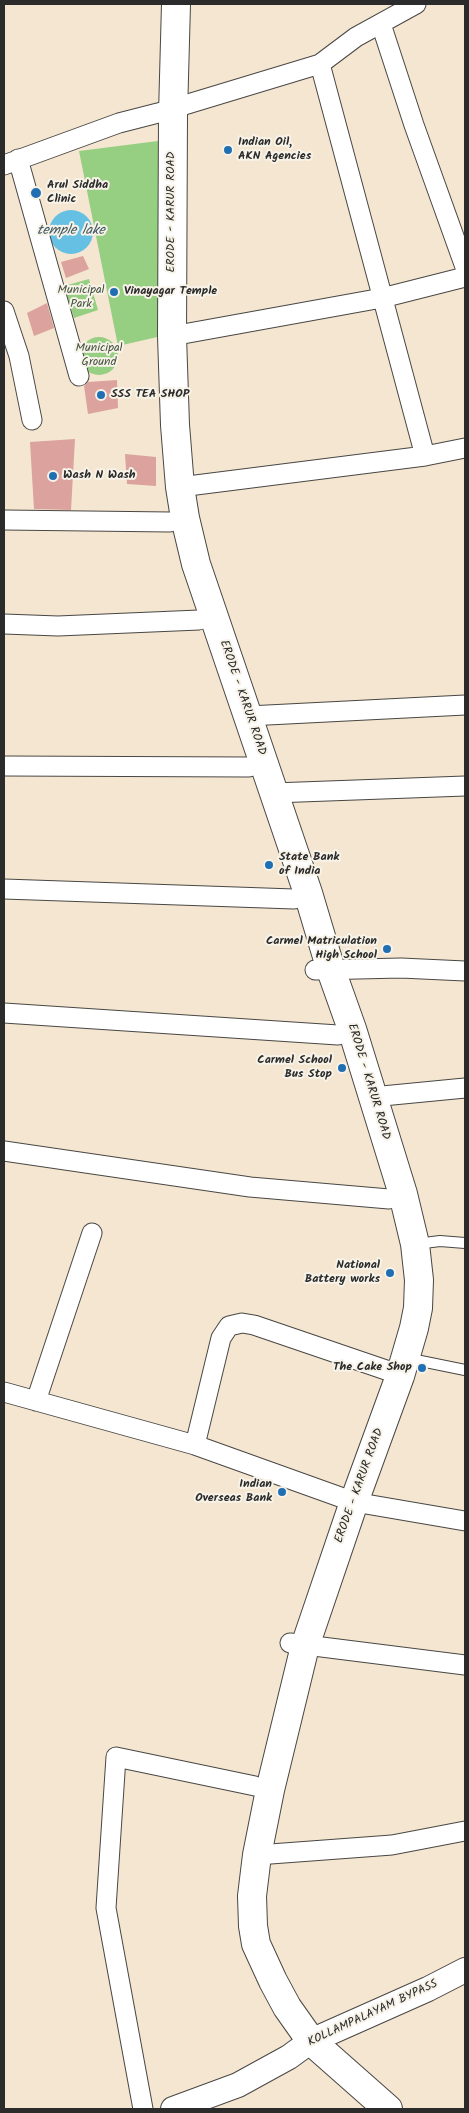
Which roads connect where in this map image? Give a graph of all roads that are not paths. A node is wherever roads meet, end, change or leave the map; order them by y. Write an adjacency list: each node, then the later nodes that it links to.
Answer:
1 (161, 4): 6 (main road, ERODE - KARUR ROAD)
2 (176, 4): 6 (main road, ERODE - KARUR ROAD)
3 (416, 4): 4 (street)
4 (381, 24): 5 (street); 8 (street)
5 (320, 64): 6 (street); 10 (street)
6 (166, 110): 7 (street); 12 (main road, ERODE - KARUR ROAD); 19 (main road, ERODE - KARUR ROAD)
7 (11, 162): 13 (street)
8 (465, 267)
9 (465, 277): 10 (street)
10 (382, 298): 12 (street); 16 (street)
11 (4, 311): 14 (street)
12 (172, 336): 17 (main road, ERODE - KARUR ROAD)
13 (79, 376)
14 (32, 420)
15 (465, 448): 16 (street)
16 (425, 456): 17 (street)
17 (180, 487): 23 (main road, ERODE - KARUR ROAD)
18 (4, 520): 19 (street)
19 (170, 522): 20 (main road, ERODE - KARUR ROAD)
20 (199, 620): 21 (street); 25 (main road, ERODE - KARUR ROAD)
21 (4, 624)
22 (465, 705): 23 (street)
23 (248, 716): 27 (main road, ERODE - KARUR ROAD)
24 (4, 766): 25 (street)
25 (249, 767): 29 (main road, ERODE - KARUR ROAD)
26 (465, 786): 27 (street)
27 (274, 792): 30 (main road, ERODE - KARUR ROAD)
28 (4, 889): 29 (street)
29 (294, 899): 30 (main road, ERODE - KARUR ROAD)
30 (323, 970): 31 (street); 33 (main road, ERODE - KARUR ROAD); 35 (main road, ERODE - KARUR ROAD)
31 (465, 971)
32 (4, 1013): 33 (street)
33 (338, 1035): 37 (main road, ERODE - KARUR ROAD)
34 (465, 1088): 35 (street)
35 (372, 1097): 40 (main road, ERODE - KARUR ROAD)
36 (4, 1151): 37 (street)
37 (389, 1199): 41 (main road, ERODE - KARUR ROAD)
38 (92, 1233): 44 (street)
39 (465, 1243): 40 (lane)
40 (415, 1244): 41 (main road, ERODE - KARUR ROAD)
41 (395, 1364): 42 (lane); 45 (street); 46 (main road, ERODE - KARUR ROAD)
42 (465, 1370)
43 (4, 1392): 44 (street)
44 (36, 1401): 45 (street)
45 (195, 1445): 46 (street)
46 (346, 1499): 47 (street); 48 (main road, ERODE - KARUR ROAD)
47 (465, 1521)
48 (297, 1645): 49 (street); 50 (main road, ERODE - KARUR ROAD); 52 (main road, ERODE - KARUR ROAD)
49 (465, 1665)
50 (255, 1786): 54 (main road, ERODE - KARUR ROAD); 56 (street)
51 (465, 1831): 52 (street)
52 (257, 1855): 54 (main road, ERODE - KARUR ROAD)
53 (465, 1970): 54 (street, KOLLAMPALAYAM BYPASS)
54 (304, 2046): 55 (street, KOLLAMPALAYAM BYPASS); 58 (main road, ERODE - KARUR ROAD); 59 (main road, ERODE - KARUR ROAD)
55 (210, 2103): 57 (street, KOLLAMPALAYAM BYPASS)
56 (143, 2109)
57 (173, 2109)
58 (362, 2109)
59 (388, 2109)

